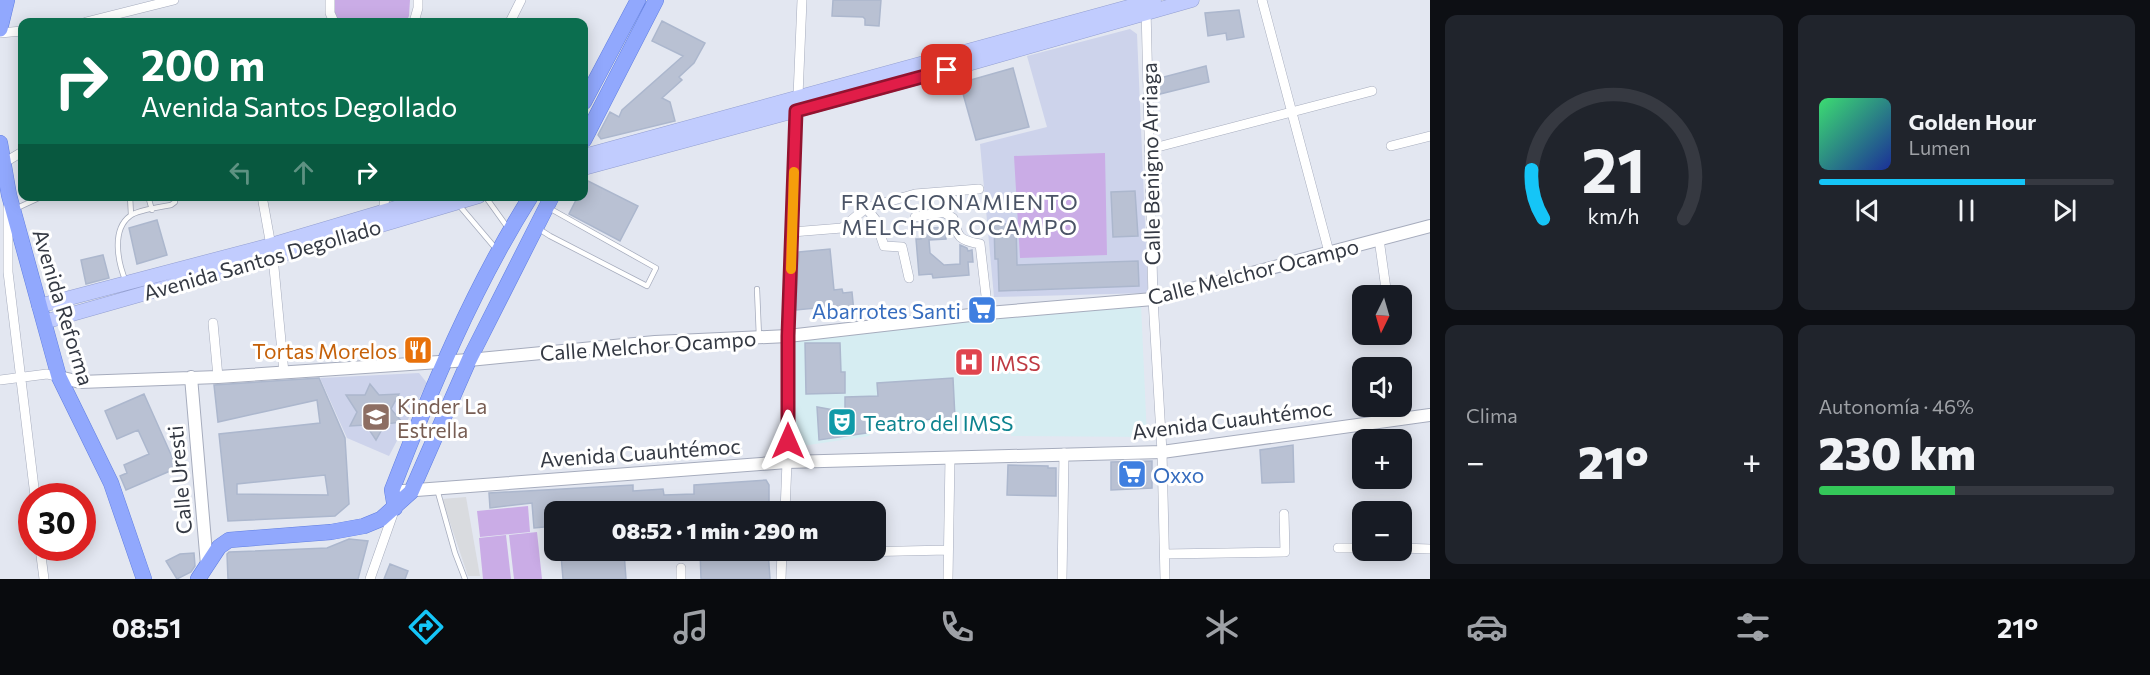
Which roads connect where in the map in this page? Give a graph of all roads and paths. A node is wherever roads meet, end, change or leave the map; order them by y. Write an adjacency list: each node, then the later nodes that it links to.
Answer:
1 (7, 0): 17 (main road)
2 (174, 0): 12 (street)
3 (330, 0): 13 (street)
4 (418, 0): 14 (street)
5 (521, 0): 15 (street)
6 (638, 0): 19 (main road)
7 (656, 0): 22 (main road)
8 (802, 0): 20 (street)
9 (1192, 0): 11 (main road)
10 (1262, 0): 21 (street)
11 (1148, 4): 20 (main road); 26 (street, Calle Benigno Arriaga)
12 (102, 18)
13 (332, 18)
14 (415, 18)
15 (512, 18)
16 (18, 31): 17 (street)
17 (0, 32)
18 (1372, 91): 21 (street)
19 (588, 94)
20 (797, 105): 28 (main road); 30 (main road); 53 (street)
21 (1291, 113): 26 (street); 58 (street)
22 (588, 132)
23 (1430, 136): 25 (street)
24 (0, 143): 29 (main road, Avenida Reforma)
25 (1391, 146)
26 (1150, 149): 63 (street, Calle Benigno Arriaga)
27 (18, 154): 29 (street)
28 (588, 155)
29 (2, 164): 42 (main road, Avenida Reforma)
30 (588, 167)
31 (979, 189): 45 (street)
32 (18, 201): 42 (lane)
33 (130, 201): 47 (lane)
34 (149, 201): 46 (lane)
35 (175, 201): 46 (lane)
36 (263, 201): 56 (street)
37 (384, 201): 49 (street)
38 (429, 201): 44 (main road, Avenida Santos Degollado); 49 (main road, Avenida Santos Degollado)
39 (463, 201): 44 (main road, Avenida Santos Degollado)
40 (489, 201): 52 (lane)
41 (528, 201): 52 (main road)
42 (11, 202): 54 (street); 64 (main road, Avenida Reforma)
43 (550, 202): 51 (main road); 51 (lane)
44 (457, 203): 57 (lane)
45 (866, 208): 53 (street); 59 (street)
46 (152, 210): 47 (lane)
47 (130, 215): 60 (lane)
48 (915, 217): 65 (street)
49 (383, 219): 56 (main road, Avenida Santos Degollado)
50 (1430, 226): 55 (street, Calle Melchor Ocampo)
51 (537, 227): 70 (main road)
52 (510, 230): 57 (main road)
53 (792, 232): 68 (street)
54 (4, 236): 73 (street)
55 (1379, 239): 58 (street, Calle Melchor Ocampo); 61 (street)
56 (272, 251): 60 (main road, Avenida Santos Degollado); 66 (main road, Avenida Santos Degollado); 72 (street)
57 (499, 252): 71 (main road)
58 (1329, 252): 63 (street, Calle Melchor Ocampo)
59 (909, 278)
60 (126, 282): 64 (main road, Avenida Santos Degollado)
61 (1385, 285)
62 (757, 290): 69 (lane)
63 (1153, 299): 65 (street, Calle Melchor Ocampo); 81 (street, Calle Benigno Arriaga)
64 (39, 306): 66 (main road, Avenida Reforma)
65 (988, 313): 68 (street, Calle Melchor Ocampo)
66 (44, 322): 74 (main road, Avenida Reforma)
67 (213, 323): 76 (street)
68 (788, 336): 69 (street, Calle Melchor Ocampo); 84 (street)
69 (759, 337): 70 (street, Calle Melchor Ocampo)
70 (469, 360): 71 (street, Calle Melchor Ocampo); 80 (main road)
71 (443, 362): 72 (street, Calle Melchor Ocampo); 78 (main road)
72 (284, 373): 76 (street, Calle Melchor Ocampo)
73 (21, 377): 74 (street, Calle Melchor Ocampo); 77 (street, Calle Melchor Ocampo); 85 (street)
74 (59, 377): 75 (street, Calle Melchor Ocampo); 104 (main road, Avenida Reforma)
75 (191, 377): 76 (street, Calle Melchor Ocampo); 102 (street, Calle Uresti)
76 (218, 377)
77 (0, 380)
78 (423, 410): 80 (main road); 87 (main road)
79 (1430, 415): 81 (street, Avenida Cuauhtémoc)
80 (444, 419): 88 (main road)
81 (1162, 452): 82 (street, Avenida Cuauhtémoc); 98 (street, Calle Benigno Arriaga)
82 (1064, 453): 83 (street, Avenida Cuauhtémoc); 111 (street)
83 (950, 457): 84 (street, Avenida Cuauhtémoc); 96 (street)
84 (787, 462): 86 (street, Avenida Cuauhtémoc); 89 (street)
85 (33, 483)
86 (437, 489): 88 (street, Avenida Cuauhtémoc); 107 (lane)
87 (392, 490): 88 (street, Avenida Cuauhtémoc); 90 (main road)
88 (411, 492): 90 (main road)
89 (785, 501)
90 (395, 508): 102 (main road); 106 (street)
91 (1284, 514): 98 (street)
92 (1338, 548): 93 (street)
93 (1352, 548)
94 (1412, 549): 95 (street)
95 (1430, 549)
96 (948, 550): 97 (street); 110 (street)
97 (886, 551)
98 (1165, 554): 112 (street, Calle Benigno Arriaga)
99 (42, 561): 103 (street)
100 (782, 561): 109 (street)
101 (681, 568): 108 (street)
102 (208, 572): 105 (main road)
103 (44, 579)
104 (144, 579)
105 (198, 579)
106 (370, 579)
107 (465, 579)
108 (681, 579)
109 (781, 579)
110 (948, 579)
111 (1062, 579)
112 (1165, 579)

